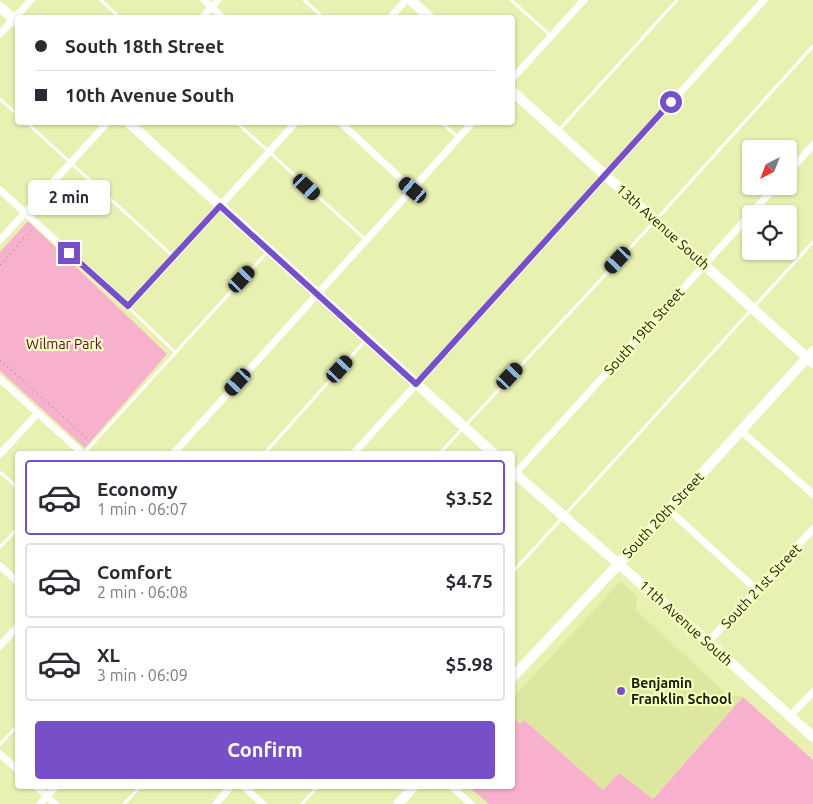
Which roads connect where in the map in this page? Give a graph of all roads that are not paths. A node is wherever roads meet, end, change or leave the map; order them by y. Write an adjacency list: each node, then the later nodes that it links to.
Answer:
1 (31, 0): 14 (street)
2 (101, 0): 15 (lane)
3 (204, 0): 13 (street)
4 (218, 0): 13 (street)
5 (304, 0): 18 (lane)
6 (406, 0): 19 (street)
7 (411, 0): 20 (street)
8 (511, 0): 23 (lane)
9 (584, 0): 23 (street)
10 (677, 0): 37 (lane)
11 (764, 0): 43 (street)
12 (0, 7): 21 (street)
13 (212, 7): 16 (street); 17 (street)
14 (20, 15)
15 (117, 15)
16 (205, 15)
17 (220, 15)
18 (321, 15)
19 (393, 15)
20 (427, 15)
21 (15, 21): 22 (street)
22 (0, 34)
23 (551, 36): 25 (street)
24 (813, 46): 49 (lane)
25 (515, 77)
26 (515, 94): 37 (street, 13th Avenue South)
27 (0, 99): 28 (lane)
28 (15, 112)
29 (29, 125): 42 (lane)
30 (105, 125): 42 (street)
31 (131, 125): 47 (street)
32 (239, 125): 40 (lane)
33 (293, 125): 40 (street)
34 (343, 125): 45 (street)
35 (444, 125): 38 (lane)
36 (471, 125): 38 (street)
37 (557, 132): 43 (street, 13th Avenue South)
38 (459, 138): 45 (street)
39 (813, 145): 41 (street)
40 (269, 152): 47 (street); 51 (lane)
41 (798, 162)
42 (71, 163): 48 (street); 54 (lane)
43 (605, 176): 49 (street, 13th Avenue South); 63 (street)
44 (0, 190): 48 (street)
45 (413, 190): 51 (street)
46 (768, 195): 55 (street, South 19th Street)
47 (220, 206): 53 (street); 54 (street)
48 (25, 213): 50 (street); 57 (street)
49 (655, 220): 55 (street, 13th Avenue South); 65 (lane)
50 (0, 240)
51 (366, 241): 56 (street)
52 (813, 242): 58 (lane)
53 (268, 250): 56 (street); 60 (lane)
54 (174, 257): 57 (street)
55 (704, 265): 58 (street, 13th Avenue South); 75 (street, South 19th Street)
56 (317, 295): 59 (street); 69 (street)
57 (128, 306): 60 (lane)
58 (753, 309): 61 (street, 13th Avenue South); 81 (lane)
59 (367, 339): 63 (street); 70 (lane)
60 (175, 352): 68 (lane)
61 (811, 357): 66 (street, South 20th Street)
62 (0, 379): 64 (street)
63 (416, 384): 65 (street); 71 (street)
64 (38, 413): 67 (street); 74 (street)
65 (464, 427): 72 (lane); 73 (street)
66 (741, 431): 79 (street); 80 (street, South 20th Street)
67 (80, 451)
68 (86, 451)
69 (176, 451)
70 (267, 451)
71 (356, 451)
72 (442, 451)
73 (491, 451)
74 (0, 454)
75 (515, 471)
76 (0, 472): 78 (lane)
77 (515, 475): 81 (street, 11th Avenue South)
78 (15, 485)
79 (813, 494)
80 (669, 510): 85 (street, South 20th Street); 89 (street)
81 (564, 517): 85 (street, 11th Avenue South); 87 (lane)
82 (813, 529): 89 (street, South 21st Street)
83 (15, 531): 84 (lane)
84 (0, 547)
85 (618, 564): 91 (street, 11th Avenue South); 93 (street, South 20th Street)
86 (0, 566): 88 (street)
87 (515, 570)
88 (15, 579)
89 (757, 590): 91 (street, South 21st Street)
90 (15, 629): 92 (street)
91 (708, 642): 95 (street, 11th Avenue South)
92 (0, 646)
93 (515, 675)
94 (813, 692): 95 (street)
95 (790, 716): 97 (street, 11th Avenue South)
96 (15, 728): 98 (lane)
97 (813, 737)
98 (0, 744)
99 (0, 754): 100 (street)
100 (15, 767)
101 (39, 789): 109 (street)
102 (53, 789): 109 (street)
103 (138, 789): 112 (lane)
104 (228, 789): 113 (street)
105 (246, 789): 114 (street)
106 (315, 789): 115 (lane)
107 (411, 789): 116 (street)
108 (454, 789): 117 (street)
109 (47, 796): 110 (street); 111 (street)
110 (40, 804)
111 (55, 804)
112 (124, 804)
113 (216, 804)
114 (262, 804)
115 (302, 804)
116 (398, 804)
117 (471, 804)

